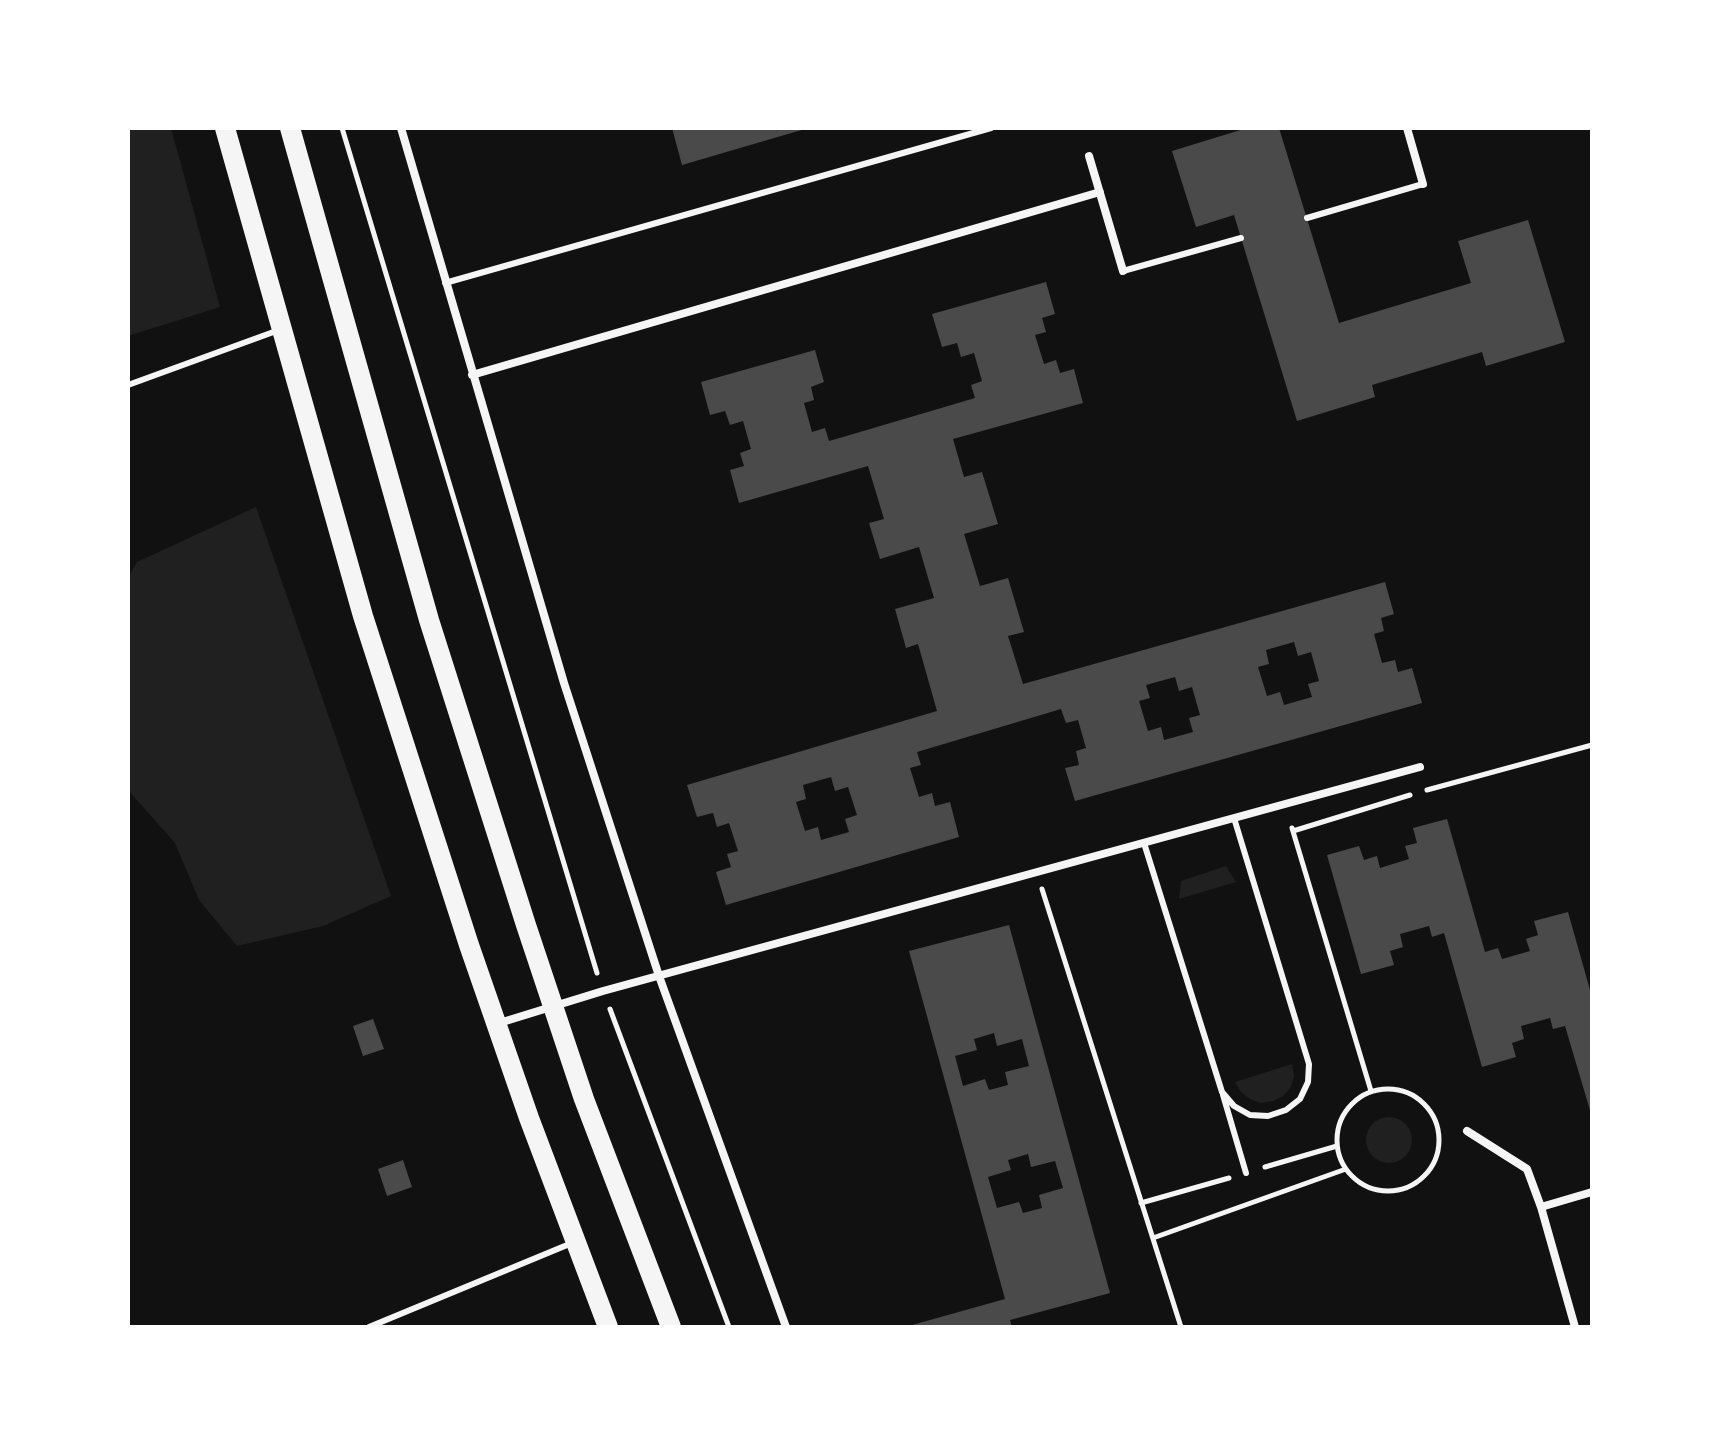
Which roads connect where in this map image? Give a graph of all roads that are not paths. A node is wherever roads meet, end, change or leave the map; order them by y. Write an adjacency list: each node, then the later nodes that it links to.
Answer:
1 (225, 128): 13 (main road)
2 (290, 128): 20 (main road)
3 (401, 128): 12 (street)
4 (991, 128): 12 (lane)
5 (1407, 128): 7 (street)
6 (1089, 156): 8 (street)
7 (1423, 184): 9 (lane)
8 (1100, 192): 11 (street); 14 (street)
9 (1307, 218)
10 (1241, 238): 11 (lane)
11 (1123, 271)
12 (445, 283): 14 (street)
13 (281, 329): 15 (lane); 21 (main road)
14 (472, 375): 19 (street)
15 (128, 385)
16 (1420, 767): 17 (street)
17 (1234, 818): 18 (street); 22 (lane)
18 (1144, 843): 19 (street); 22 (lane)
19 (659, 976): 20 (street); 31 (street)
20 (552, 1006): 21 (street); 30 (main road)
21 (496, 1024): 27 (main road)
22 (1222, 1092): 24 (lane)
23 (1467, 1131): 26 (street)
24 (1246, 1173)
25 (1592, 1192): 26 (street)
26 (1541, 1207): 32 (street)
27 (576, 1241): 28 (lane); 29 (main road)
28 (369, 1327)
29 (608, 1327)
30 (671, 1327)
31 (786, 1327)
32 (1575, 1327)

